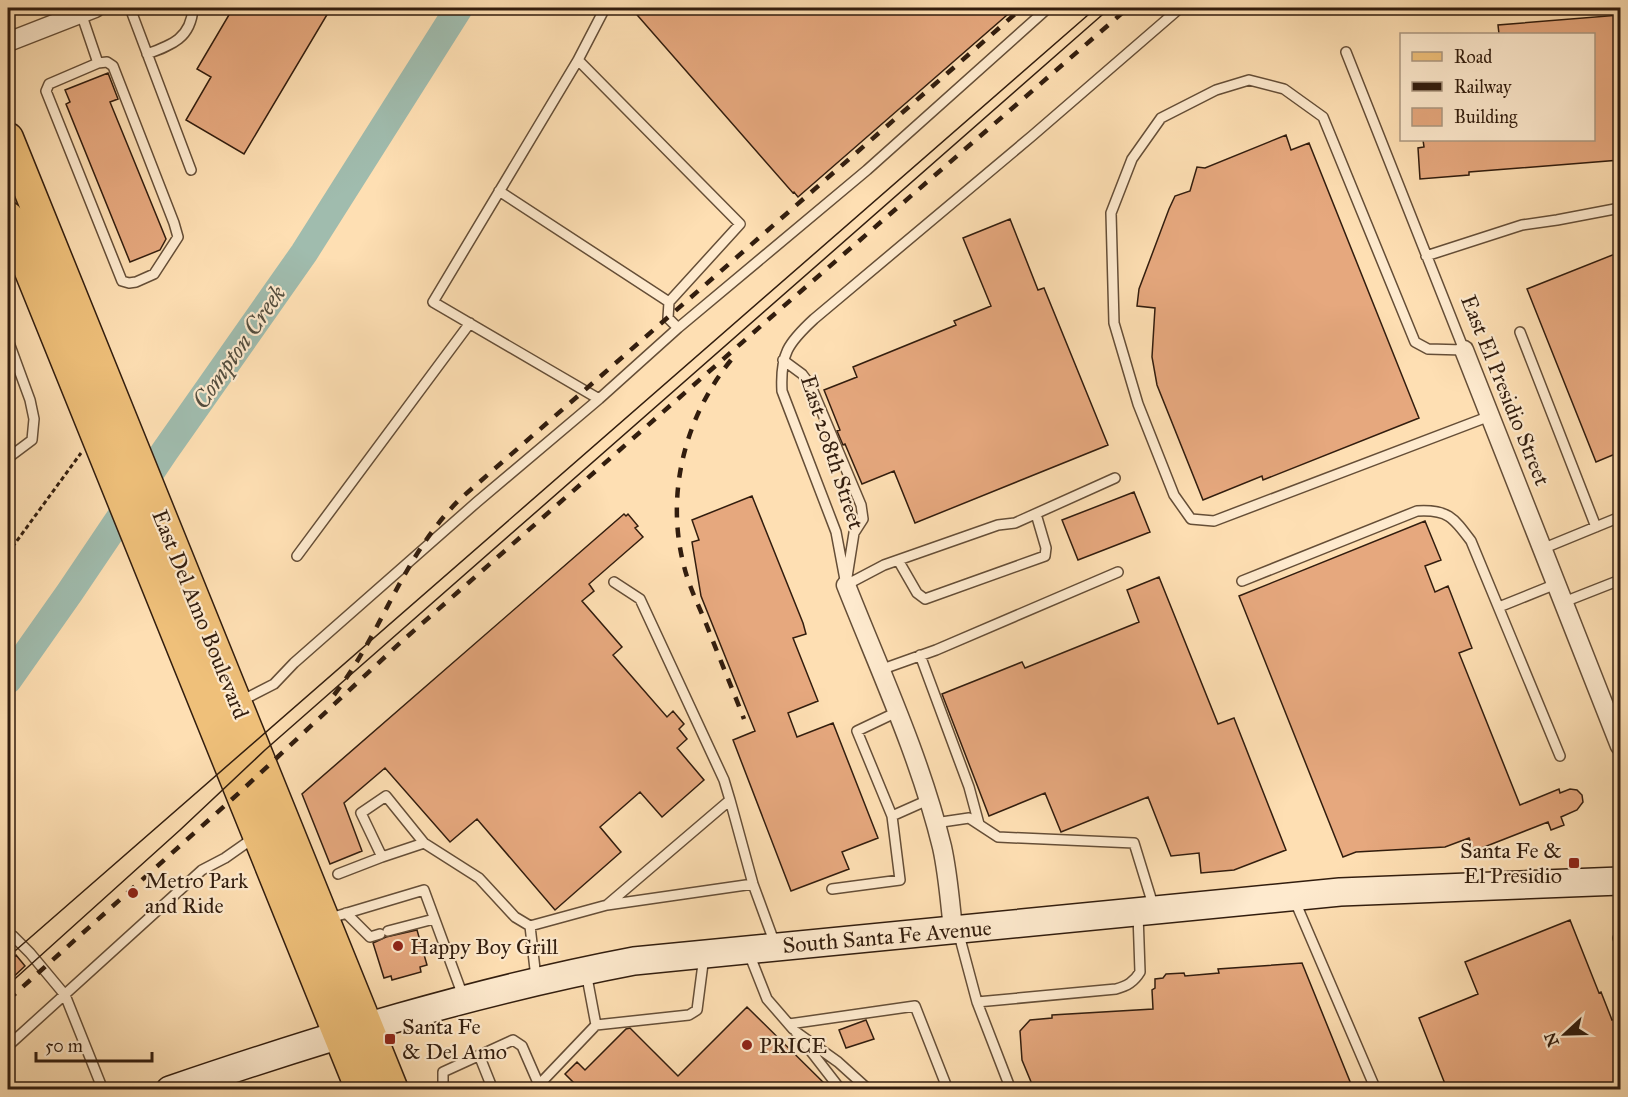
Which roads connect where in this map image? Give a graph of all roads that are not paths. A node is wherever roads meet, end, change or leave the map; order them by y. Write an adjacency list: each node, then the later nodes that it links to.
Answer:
1 (130, 8): 10 (lane)
2 (194, 8): 10 (lane)
3 (605, 8): 11 (lane)
4 (1048, 8): 21 (lane)
5 (1180, 8): 25 (lane, East 208th Street)
6 (88, 10): 7 (street); 12 (lane)
7 (57, 14): 8 (street)
8 (8, 42)
9 (1346, 52): 18 (lane, East El Presidio Street)
10 (147, 54): 14 (lane)
11 (578, 60): 15 (lane); 19 (lane)
12 (98, 63): 12 (lane)
13 (8, 138): 46 (main road, East Del Amo Boulevard)
14 (191, 170)
15 (499, 191): 19 (lane); 20 (lane)
16 (1620, 208): 18 (lane)
17 (8, 217): 46 (main road, East Del Amo Boulevard)
18 (1426, 256): 24 (lane, East El Presidio Street)
19 (669, 302): 21 (lane)
20 (470, 323): 26 (lane); 34 (lane)
21 (678, 328): 26 (lane)
22 (1520, 332): 32 (lane)
23 (8, 340): 28 (lane)
24 (1464, 350): 27 (street, East El Presidio Street); 27 (lane)
25 (783, 360): 41 (lane, East 208th Street); 41 (lane)
26 (599, 399): 46 (lane)
27 (1490, 416): 33 (street, East El Presidio Street)
28 (8, 458)
29 (1115, 478): 30 (lane)
30 (1036, 514): 35 (lane); 35 (lane)
31 (1620, 517): 32 (lane)
32 (1596, 527): 33 (lane)
33 (1542, 549): 40 (street, East El Presidio Street)
34 (297, 556)
35 (898, 560): 41 (lane)
36 (1118, 572): 44 (lane)
37 (1620, 580): 42 (lane)
38 (1242, 581): 43 (lane)
39 (614, 582): 50 (lane)
40 (1556, 584): 42 (street, East El Presidio Street); 43 (lane)
41 (846, 585): 45 (street, East 208th Street)
42 (1564, 603): 48 (street, East El Presidio Street)
43 (1499, 607): 49 (lane)
44 (920, 655): 45 (lane); 54 (lane)
45 (880, 670): 47 (street, East 208th Street)
46 (223, 709): 55 (main road, East Del Amo Boulevard); 65 (main road, East Del Amo Boulevard)
47 (897, 712): 51 (street, East 208th Street); 52 (lane)
48 (1620, 746)
49 (1560, 756)
50 (730, 800): 60 (lane); 63 (lane)
51 (928, 800): 52 (lane); 53 (street, East 208th Street)
52 (892, 816): 61 (lane)
53 (935, 823): 54 (lane); 68 (street, East 208th Street)
54 (978, 824): 64 (lane)
55 (258, 835): 75 (lane); 81 (main road, East Del Amo Boulevard)
56 (424, 843): 57 (lane); 57 (lane); 67 (lane)
57 (382, 857): 58 (lane)
58 (338, 874)
59 (1620, 881): 62 (main road, South Santa Fe Avenue)
60 (753, 884): 63 (lane); 70 (lane)
61 (832, 889)
62 (1293, 897): 64 (main road, South Santa Fe Avenue); 95 (lane)
63 (607, 905): 67 (lane)
64 (1147, 911): 68 (main road, South Santa Fe Avenue); 77 (lane)
65 (336, 917): 66 (lane); 66 (lane); 79 (main road, East Del Amo Boulevard)
66 (434, 919): 76 (lane)
67 (530, 926): 74 (lane)
68 (955, 929): 70 (main road, South Santa Fe Avenue); 77 (lane)
69 (8, 934): 75 (lane)
70 (776, 946): 71 (main road, South Santa Fe Avenue)
71 (747, 949): 72 (main road, South Santa Fe Avenue); 80 (lane)
72 (705, 953): 73 (main road, South Santa Fe Avenue); 78 (lane)
73 (585, 970): 74 (main road, South Santa Fe Avenue); 78 (lane)
74 (536, 980): 76 (main road, South Santa Fe Avenue)
75 (65, 995): 82 (lane); 85 (lane)
76 (464, 999): 79 (main road, South Santa Fe Avenue)
77 (977, 1002): 94 (lane)
78 (596, 1025): 84 (lane)
79 (368, 1027): 81 (main road, South Santa Fe Avenue); 88 (main road, East Del Amo Boulevard)
80 (792, 1028): 91 (lane); 92 (lane); 93 (lane)
81 (339, 1036): 86 (main road, South Santa Fe Avenue); 87 (main road, East Del Amo Boulevard)
82 (8, 1046)
83 (479, 1055): 84 (lane); 89 (lane); 90 (lane)
84 (537, 1087)
85 (103, 1089)
86 (170, 1089)
87 (361, 1089)
88 (393, 1089)
89 (445, 1089)
90 (493, 1089)
91 (841, 1089)
92 (869, 1089)
93 (948, 1089)
94 (1011, 1089)
95 (1376, 1089)

